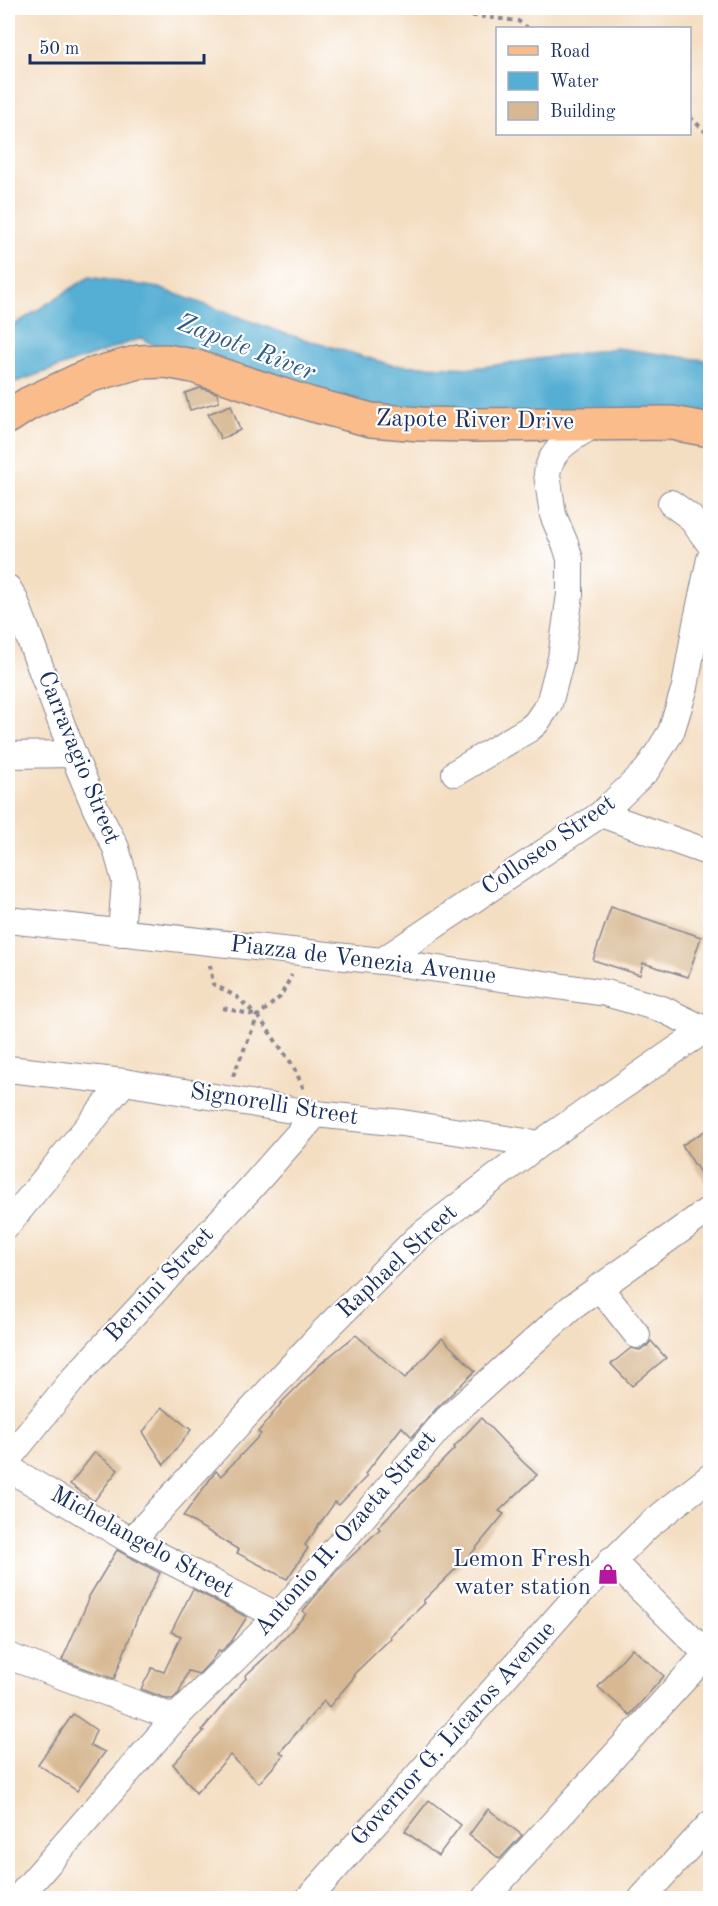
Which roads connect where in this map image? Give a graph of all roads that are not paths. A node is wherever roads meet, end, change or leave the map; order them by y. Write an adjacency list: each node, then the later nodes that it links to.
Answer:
1 (8, 417): 2 (main road, Zapote River Drive)
2 (597, 423): 3 (main road, Zapote River Drive); 10 (street)
3 (711, 430)
4 (671, 503): 5 (street)
5 (711, 544)
6 (711, 559): 11 (street, Colloseo Street)
7 (8, 588): 8 (street, Carravagio Street)
8 (73, 754): 9 (street); 14 (street, Carravagio Street)
9 (8, 755)
10 (455, 773)
11 (602, 814): 12 (street); 15 (street, Colloseo Street)
12 (711, 853)
13 (8, 920): 14 (street, Piazza de Venezia Avenue)
14 (121, 933): 15 (street, Piazza de Venezia Avenue)
15 (382, 961): 16 (street, Piazza de Venezia Avenue)
16 (708, 1031): 20 (street, Raphael Street)
17 (8, 1069): 18 (street, Signorelli Street)
18 (124, 1082): 19 (street, Signorelli Street); 22 (street)
19 (316, 1114): 20 (street, Signorelli Street); 25 (street, Bernini Street)
20 (539, 1144): 28 (street, Raphael Street)
21 (711, 1209): 23 (street, Antonio H. Ozaeta Street)
22 (8, 1224)
23 (599, 1287): 24 (street); 30 (street, Antonio H. Ozaeta Street)
24 (637, 1335)
25 (8, 1459)
26 (8, 1468): 28 (street, Michelangelo Street)
27 (711, 1477): 29 (street, Governor G. Licaros Avenue)
28 (131, 1541): 30 (street, Michelangelo Street)
29 (611, 1560): 32 (street); 36 (street, Governor G. Licaros Avenue)
30 (278, 1616): 33 (street, Antonio H. Ozaeta Street)
31 (8, 1656): 33 (street)
32 (709, 1656): 37 (street)
33 (175, 1718): 35 (street, Antonio H. Ozaeta Street)
34 (711, 1824): 38 (street)
35 (18, 1899)
36 (309, 1899)
37 (485, 1899)
38 (642, 1899)

